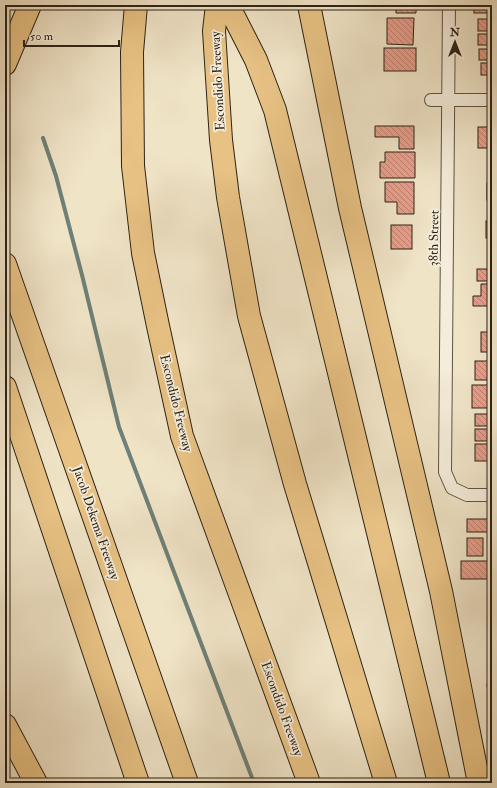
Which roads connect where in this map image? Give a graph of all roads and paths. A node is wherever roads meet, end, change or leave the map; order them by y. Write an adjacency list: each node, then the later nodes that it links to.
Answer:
1 (30, 5): 7 (highway)
2 (136, 5): 18 (highway, Escondido Freeway)
3 (216, 5): 19 (highway, Escondido Freeway)
4 (228, 5): 20 (highway)
5 (309, 5): 21 (highway)
6 (449, 5): 9 (street, 38th Street)
7 (5, 64)
8 (431, 100): 9 (street)
9 (449, 100): 10 (street); 13 (street, 38th Street)
10 (492, 100)
11 (5, 264): 17 (highway, Jacob Dekema Freeway)
12 (5, 387): 16 (highway)
13 (492, 496)
14 (5, 725): 15 (highway)
15 (36, 783)
16 (138, 783)
17 (187, 783)
18 (309, 783)
19 (386, 783)
20 (440, 783)
21 (478, 783)

